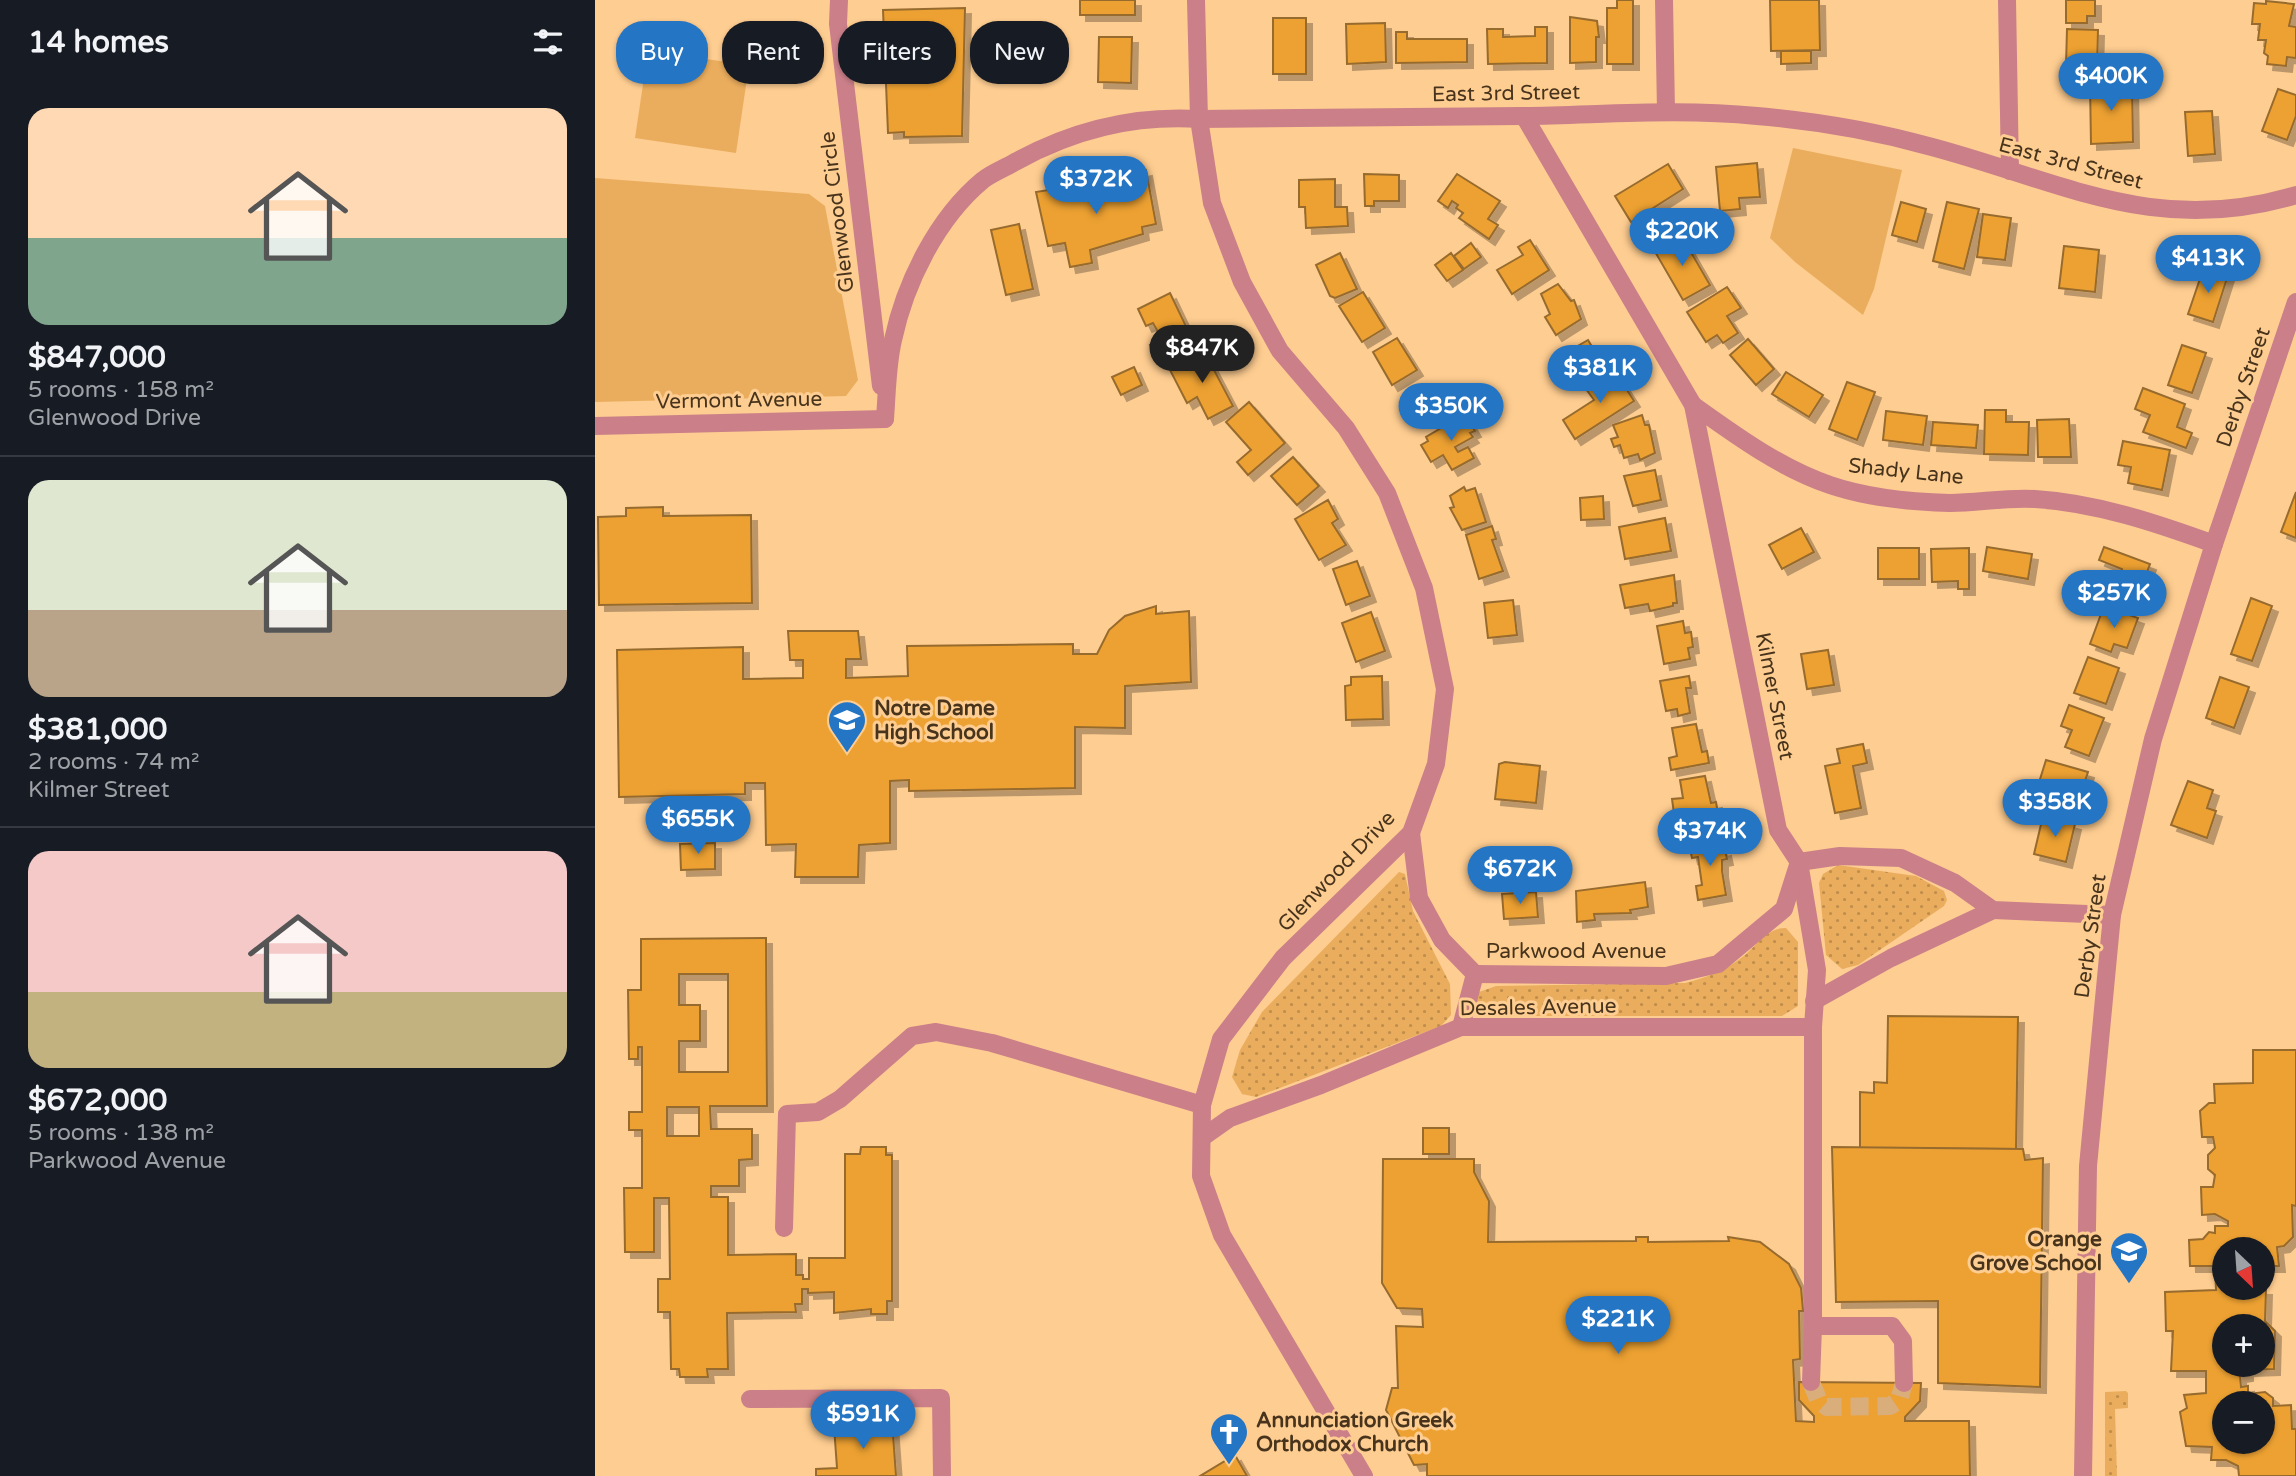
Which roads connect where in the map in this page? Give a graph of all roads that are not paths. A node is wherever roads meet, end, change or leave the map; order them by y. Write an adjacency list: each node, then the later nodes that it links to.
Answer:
1 (839, 0): 12 (street, Glenwood Circle)
2 (1196, 0): 7 (street, Glenwood Drive)
3 (1664, 0): 5 (street)
4 (2007, 0): 8 (street)
5 (1666, 111): 6 (street, East 3rd Street); 8 (street, East 3rd Street)
6 (1524, 116): 7 (street, East 3rd Street); 11 (street, Kilmer Street)
7 (1199, 120): 12 (street, East 3rd Street); 15 (street, Glenwood Drive)
8 (2010, 171): 9 (street, East 3rd Street)
9 (2296, 195)
10 (2296, 302): 14 (street, Derby Street)
11 (1693, 405): 14 (street, Shady Lane); 16 (street, Kilmer Street)
12 (885, 419): 13 (street, Vermont Avenue)
13 (595, 426)
14 (2214, 544): 18 (street, Derby Street)
15 (1411, 833): 19 (street); 23 (street, Glenwood Drive)
16 (1800, 862): 17 (street); 19 (street, Parkwood Avenue); 20 (street, Kilmer Street)
17 (1993, 910): 18 (street); 20 (street)
18 (2112, 915): 32 (street, Derby Street)
19 (1475, 974): 21 (street)
20 (1814, 1002): 22 (street, Kilmer Street)
21 (1461, 1027): 22 (street, Desales Avenue); 24 (street, Desales Avenue)
22 (1813, 1027): 26 (street, Kilmer Street)
23 (1202, 1105): 24 (street, Glenwood Drive); 25 (street)
24 (1203, 1137): 31 (street, Glenwood Drive)
25 (784, 1228)
26 (1813, 1326): 27 (street, Kilmer Street); 28 (street)
27 (1811, 1382)
28 (1904, 1383)
29 (750, 1399): 30 (street)
30 (942, 1476)
31 (1364, 1476)
32 (2083, 1476)

